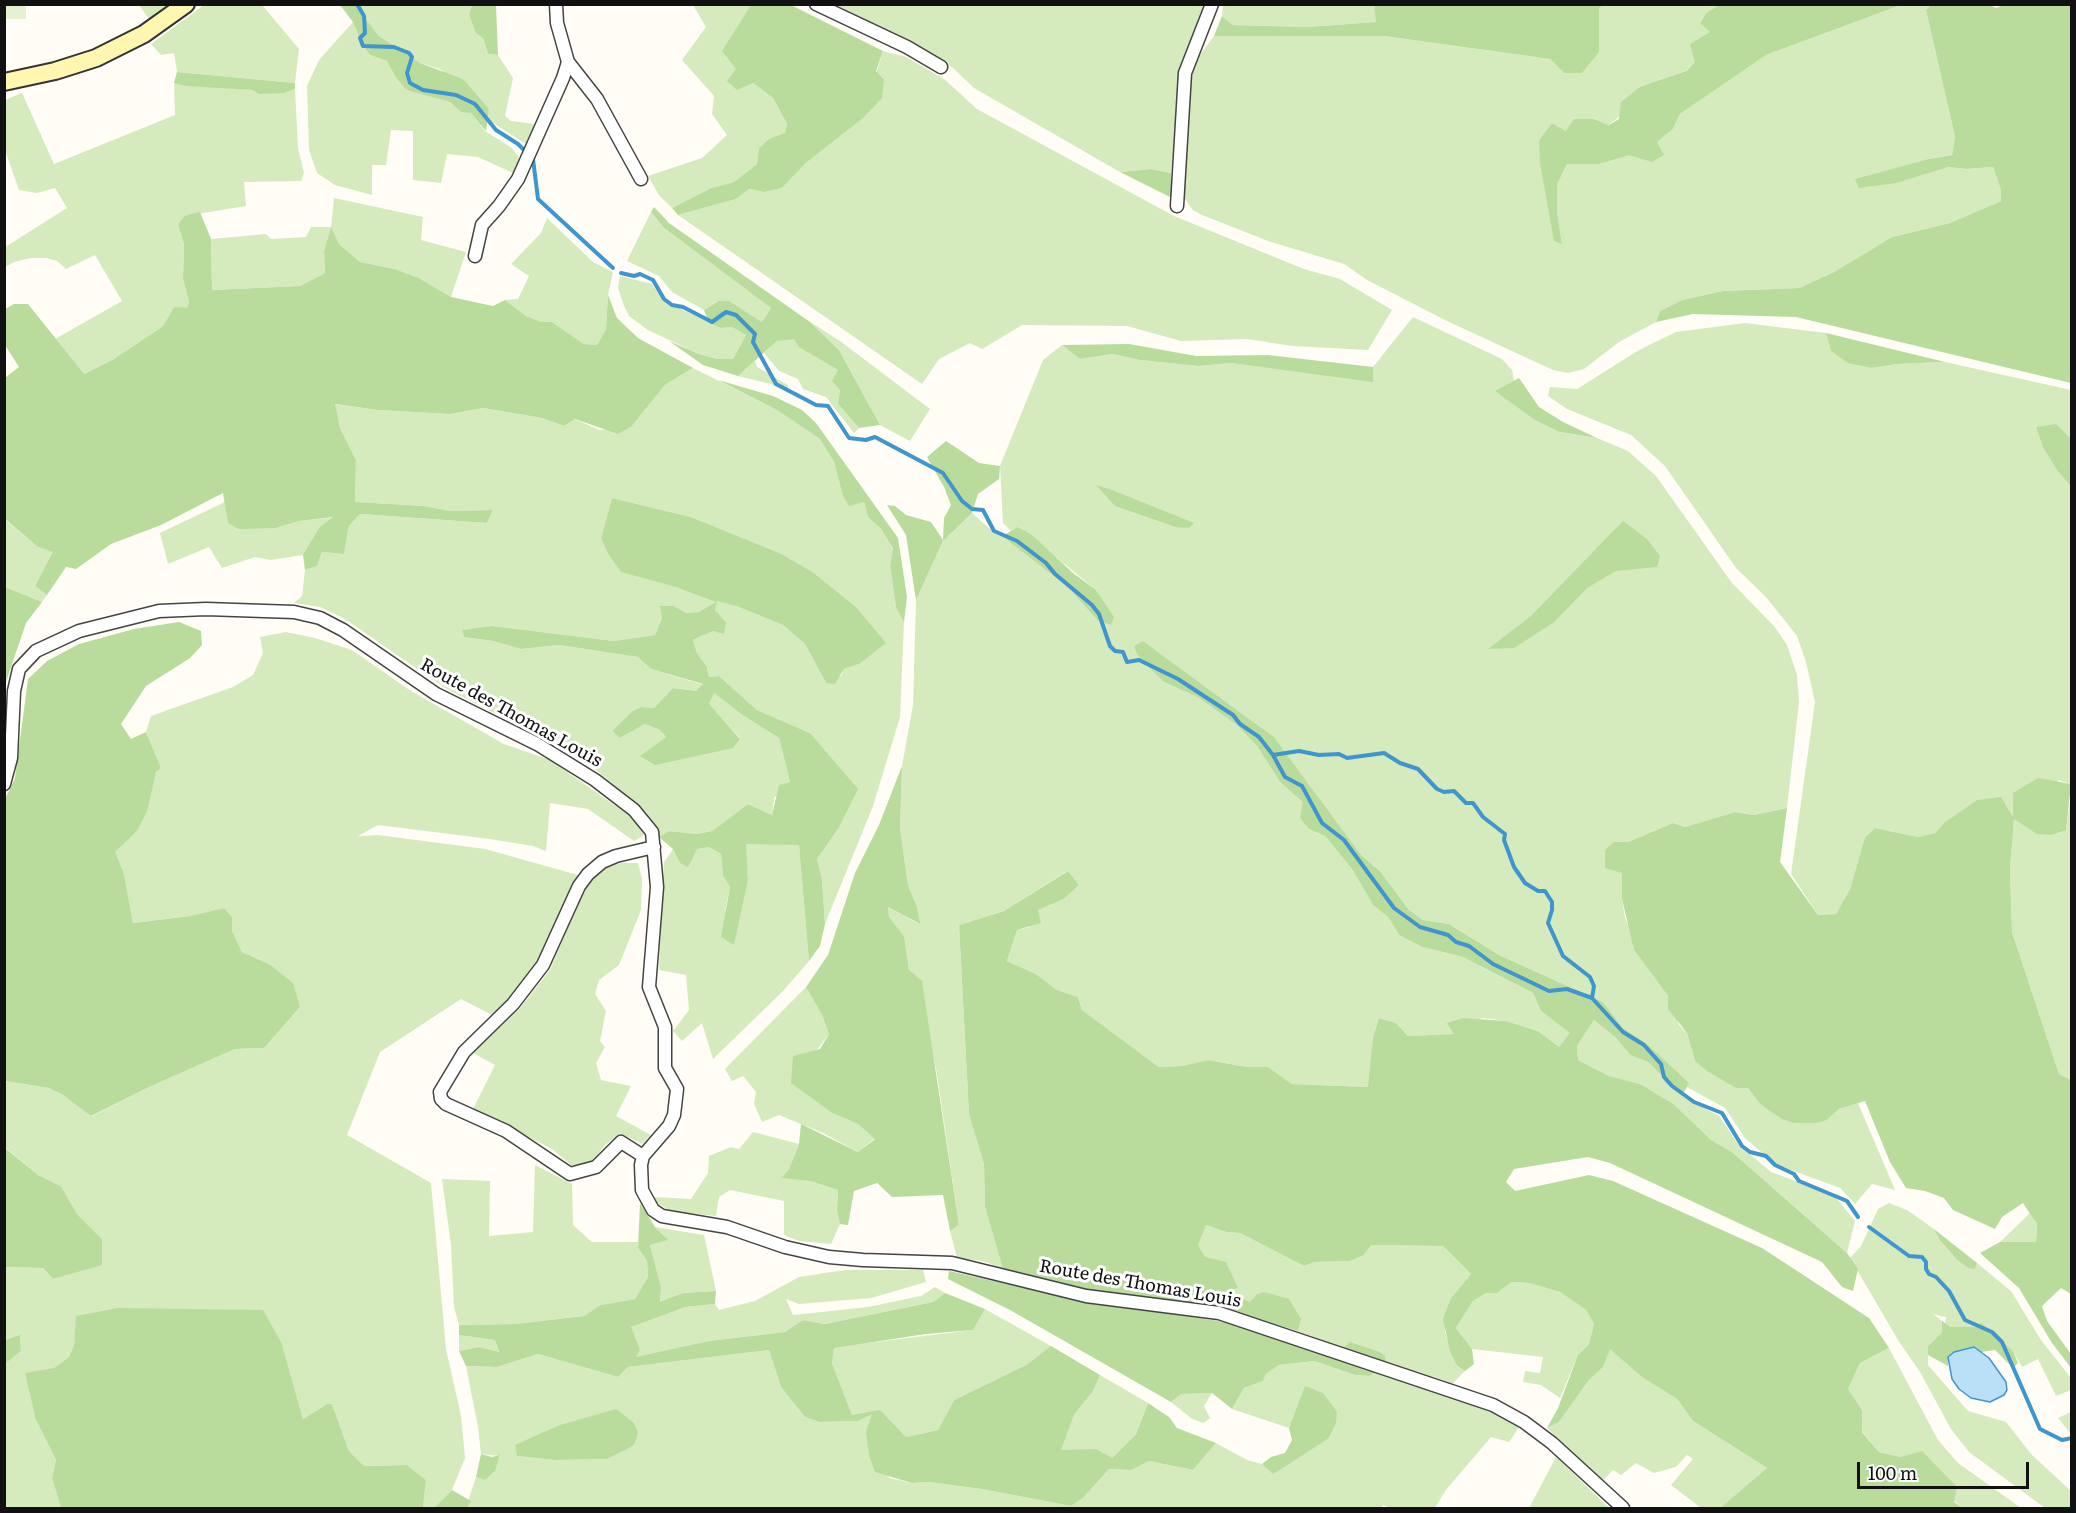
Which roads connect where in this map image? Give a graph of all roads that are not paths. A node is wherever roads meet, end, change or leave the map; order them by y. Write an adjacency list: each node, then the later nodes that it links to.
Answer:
1 (186, 4): 7 (main road)
2 (556, 4): 5 (street)
3 (816, 4): 6 (street)
4 (1212, 4): 9 (street)
5 (568, 62): 8 (street); 10 (street)
6 (941, 67)
7 (4, 82)
8 (641, 179)
9 (1177, 206)
10 (475, 256)
11 (4, 784): 12 (street, Route des Thomas Louis)
12 (654, 847): 13 (street, Route des Thomas Louis); 13 (street)
13 (643, 1156): 14 (street, Route des Thomas Louis)
14 (1623, 1509)

